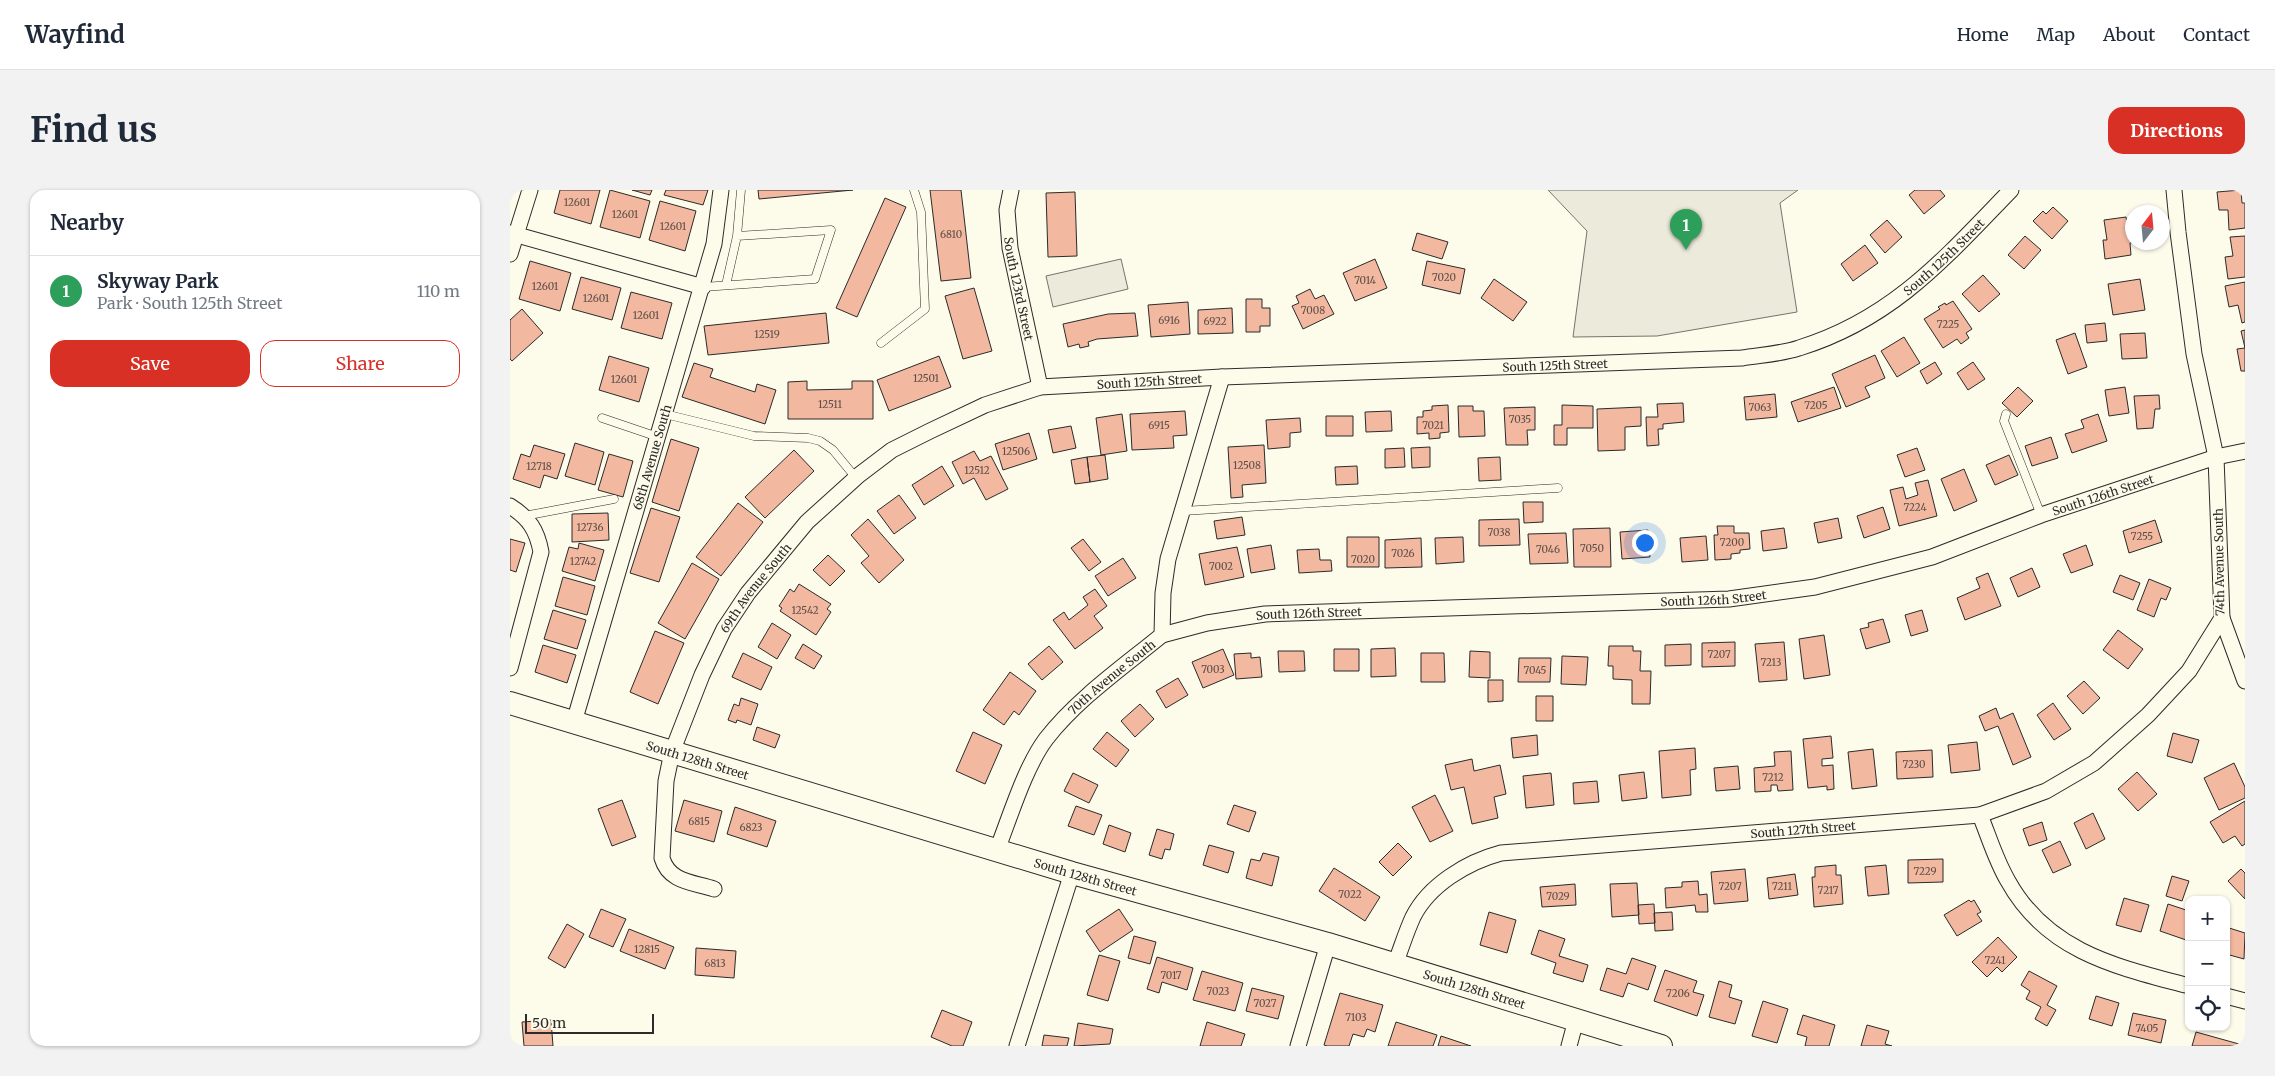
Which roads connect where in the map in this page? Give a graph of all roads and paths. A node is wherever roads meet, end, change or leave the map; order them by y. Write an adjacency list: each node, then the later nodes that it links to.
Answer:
1 (530, 190): 8 (street)
2 (721, 190): 12 (street, 68th Avenue South)
3 (741, 190): 9 (lane)
4 (914, 190): 13 (lane)
5 (1011, 190): 15 (street, South 123rd Street)
6 (2011, 190): 14 (street, South 125th Street)
7 (2174, 190): 21 (street, 74th Avenue South)
8 (513, 234): 10 (street); 12 (street)
9 (737, 236): 11 (lane); 11 (lane)
10 (510, 254)
11 (726, 285): 12 (lane)
12 (702, 287): 16 (street, 68th Avenue South)
13 (881, 343)
14 (1222, 377): 15 (street, South 125th Street); 26 (street, 70th Avenue South)
15 (1040, 387): 22 (street, 69th Avenue South)
16 (665, 414): 19 (street, 68th Avenue South); 22 (lane)
17 (2006, 414): 27 (lane)
18 (602, 418): 19 (lane)
19 (658, 437): 34 (street, 68th Avenue South)
20 (2245, 451): 21 (street, South 126th Street)
21 (2216, 457): 27 (street, South 126th Street); 29 (street, 74th Avenue South)
22 (856, 478): 35 (street, 69th Avenue South)
23 (1558, 488): 26 (lane)
24 (614, 500): 28 (lane)
25 (510, 506): 28 (street)
26 (1182, 511): 30 (street, 70th Avenue South)
27 (2041, 515): 30 (street, South 126th Street)
28 (524, 516): 31 (street)
29 (2222, 618): 32 (street); 36 (street, 74th Avenue South)
30 (1162, 635): 37 (street, 70th Avenue South)
31 (510, 668)
32 (2245, 681)
33 (510, 704): 34 (street, South 128th Street)
34 (574, 722): 35 (street, South 128th Street)
35 (672, 752): 37 (street, South 128th Street); 39 (street, 69th Avenue South)
36 (1980, 815): 41 (street, South 127th Street); 42 (street)
37 (996, 850): 38 (street, South 128th Street)
38 (1072, 873): 40 (street, South 128th Street); 46 (street)
39 (714, 889)
40 (1328, 944): 41 (street, South 128th Street); 47 (street)
41 (1395, 964): 45 (street, South 128th Street)
42 (2185, 985)
43 (2230, 997): 44 (street)
44 (2245, 1002)
45 (1576, 1020): 48 (street); 49 (street, South 128th Street)
46 (1017, 1046)
47 (1298, 1046)
48 (1569, 1046)
49 (1661, 1046)

